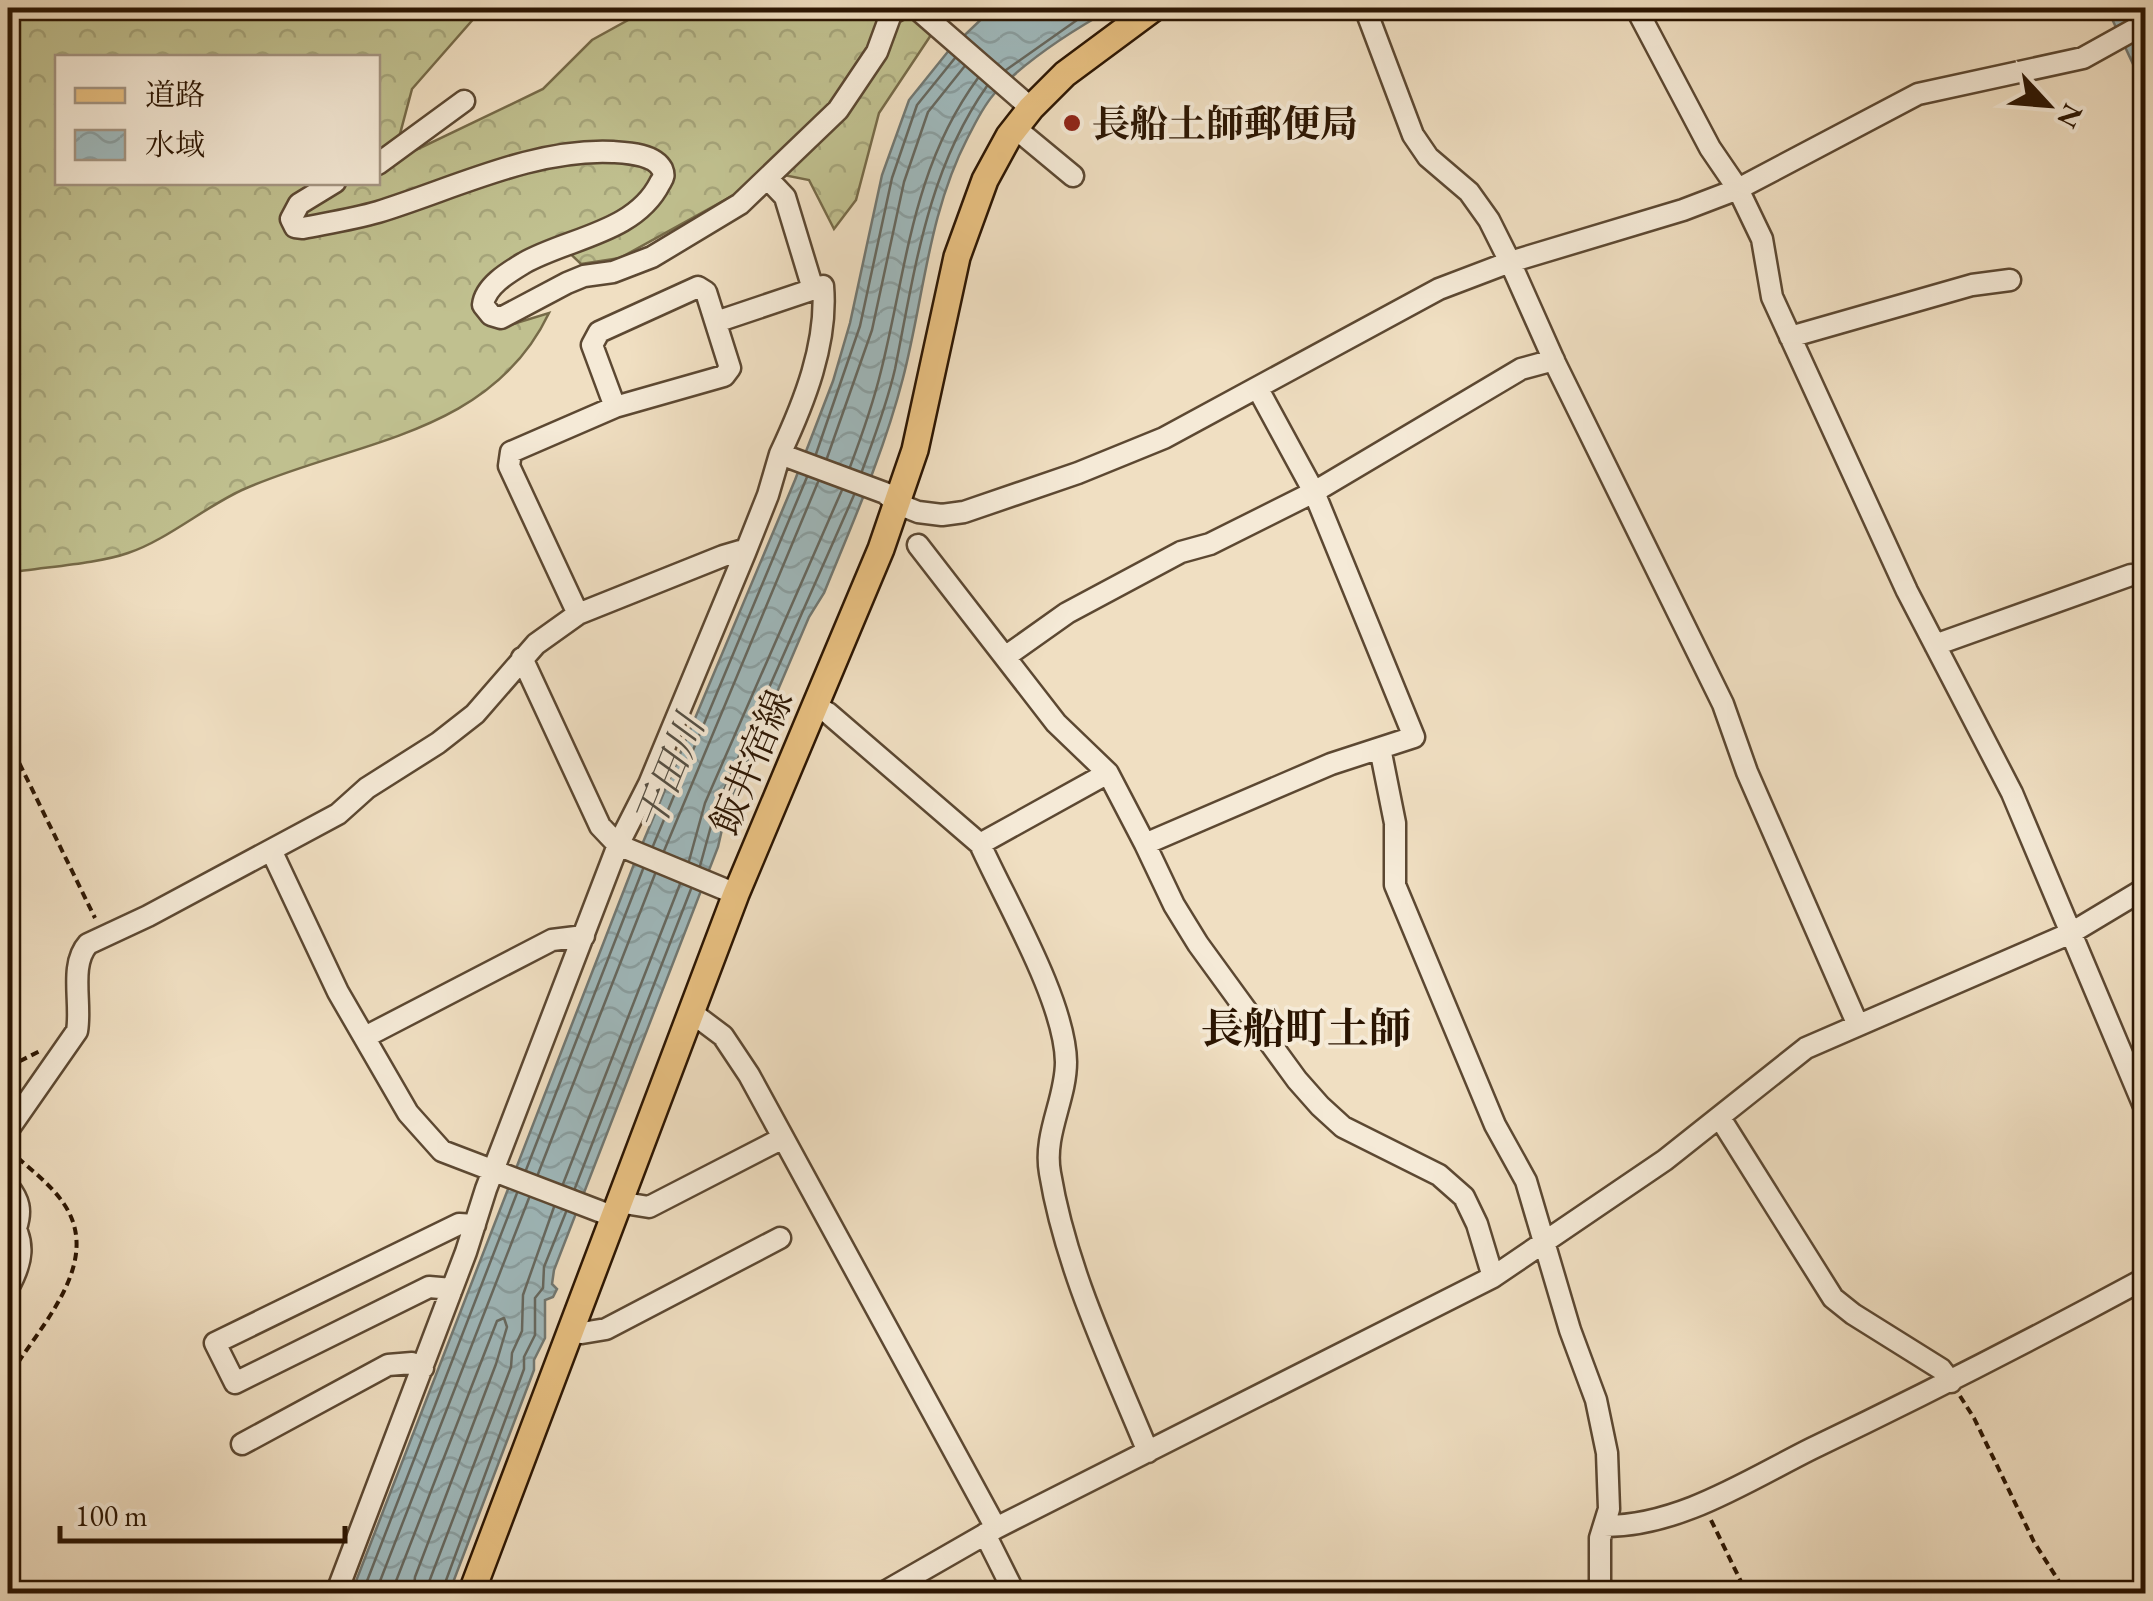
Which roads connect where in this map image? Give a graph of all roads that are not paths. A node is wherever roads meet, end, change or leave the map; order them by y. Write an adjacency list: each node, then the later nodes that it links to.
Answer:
1 (1154, 8): 7 (main road, 飯井宿線)
2 (1365, 8): 13 (street)
3 (1636, 8): 12 (street)
4 (914, 9): 7 (street); 10 (street)
5 (2146, 23): 12 (street)
6 (464, 102): 8 (street)
7 (1023, 118): 9 (street); 23 (main road, 飯井宿線)
8 (380, 163)
9 (1073, 176)
10 (768, 178): 11 (street); 15 (street)
11 (329, 185)
12 (1738, 189): 13 (street); 17 (street)
13 (1510, 262): 18 (street); 19 (street)
14 (2010, 280): 17 (street)
15 (813, 289): 16 (street); 21 (street)
16 (716, 322): 20 (street); 20 (street)
17 (1790, 337): 28 (street)
18 (1554, 360): 22 (street); 43 (street)
19 (1258, 389): 22 (street); 23 (street)
20 (615, 407): 27 (street)
21 (786, 456): 23 (street); 25 (street)
22 (1314, 492): 29 (street); 32 (street)
23 (891, 498): 31 (main road, 飯井宿線)
24 (918, 544): 29 (street)
25 (744, 553): 27 (street); 36 (street)
26 (2130, 575): 28 (street)
27 (578, 614): 30 (street)
28 (1934, 645): 40 (street)
29 (1005, 657): 33 (street)
30 (522, 658): 36 (street); 37 (street)
31 (815, 706): 34 (street); 39 (main road, 飯井宿線)
32 (1380, 748): 35 (street); 55 (street)
33 (1108, 773): 34 (street); 35 (street)
34 (980, 844): 64 (street)
35 (1145, 844): 56 (street)
36 (623, 847): 39 (street); 41 (street)
37 (270, 850): 44 (street); 47 (street)
38 (2146, 888): 40 (street)
39 (728, 891): 42 (main road, 飯井宿線)
40 (2071, 933): 43 (street); 45 (street)
41 (584, 936): 44 (street); 49 (street)
42 (692, 1012): 48 (street); 51 (main road, 飯井宿線)
43 (1857, 1024): 46 (street)
44 (365, 1037): 49 (street)
45 (2146, 1111)
46 (1720, 1118): 55 (street); 62 (street)
47 (8, 1130)
48 (782, 1138): 51 (street); 66 (street)
49 (497, 1171): 51 (street); 53 (street)
50 (8, 1186): 52 (street)
51 (608, 1208): 60 (main road, 飯井宿線)
52 (12, 1222): 58 (street)
53 (475, 1225): 59 (street); 59 (street)
54 (780, 1238): 60 (street)
55 (1544, 1244): 56 (street); 65 (street)
56 (1493, 1277): 64 (street)
57 (2146, 1278): 62 (street)
58 (8, 1288)
59 (452, 1288): 61 (street)
60 (569, 1330): 68 (main road, 飯井宿線)
61 (423, 1368): 63 (street); 67 (street)
62 (1951, 1382): 65 (street)
63 (242, 1444)
64 (1148, 1452): 66 (street)
65 (1605, 1526): 71 (street)
66 (991, 1531): 69 (street); 70 (street)
67 (336, 1594)
68 (471, 1594)
69 (881, 1594)
70 (1015, 1594)
71 (1600, 1594)

